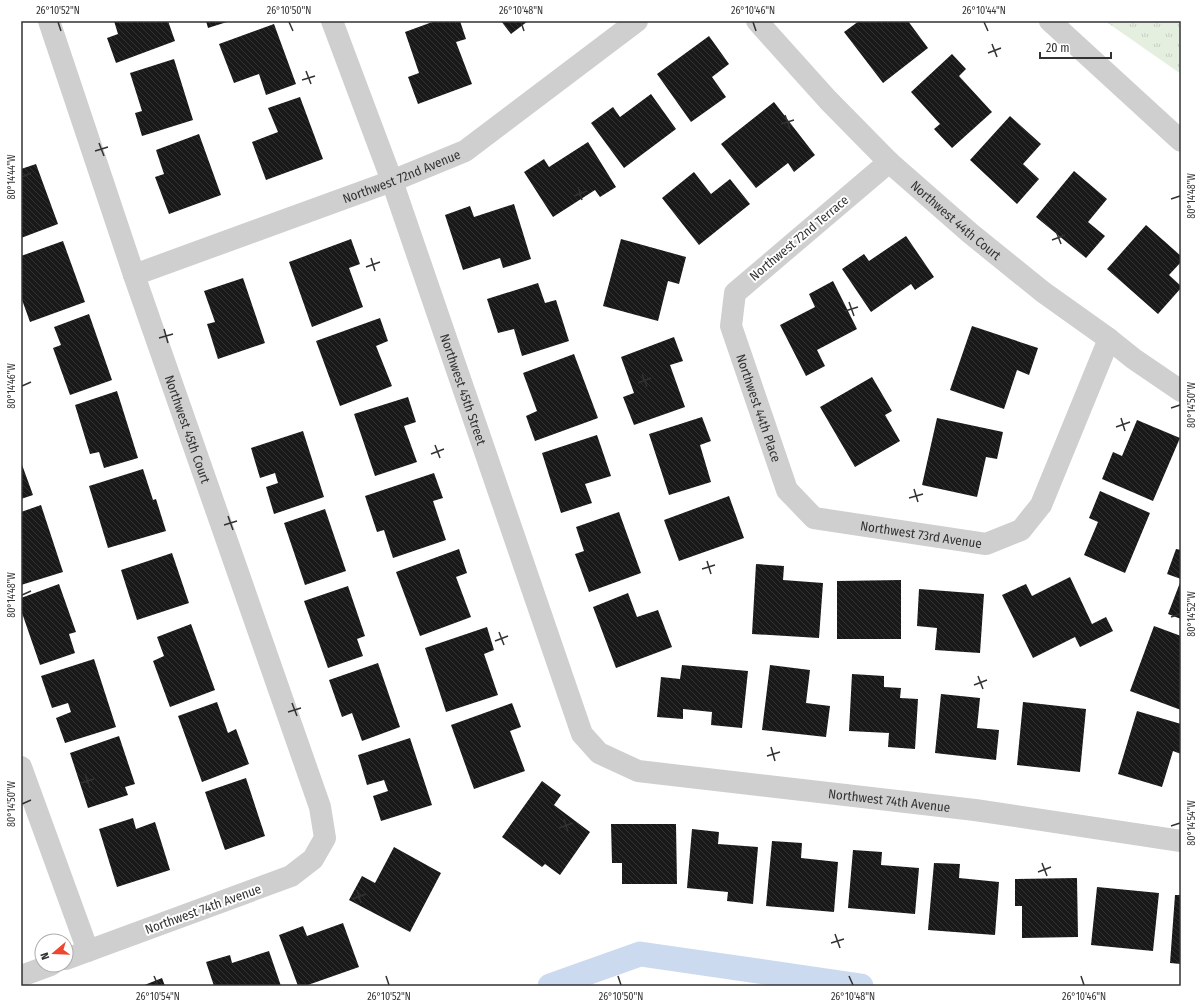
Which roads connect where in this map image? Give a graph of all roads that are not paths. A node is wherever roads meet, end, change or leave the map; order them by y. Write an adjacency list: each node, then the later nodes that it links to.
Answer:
1 (49, 21): 9 (street, Northwest 45th Court)
2 (332, 21): 8 (street, Northwest 45th Street)
3 (637, 21): 8 (street, Northwest 72nd Avenue)
4 (757, 21): 7 (street, Northwest 44th Court)
5 (1050, 21): 6 (street)
6 (1181, 141)
7 (889, 162): 10 (street, Northwest 72nd Terrace); 11 (street, Northwest 44th Court)
8 (392, 182): 9 (street, Northwest 72nd Avenue); 14 (street, Northwest 45th Street)
9 (134, 275): 16 (street, Northwest 45th Court)
10 (731, 326): 13 (street, Northwest 44th Place)
11 (1109, 339): 12 (street, Northwest 44th Court); 13 (street, Northwest 73rd Avenue)
12 (1181, 391)
13 (787, 490)
14 (600, 753): 17 (street, Northwest 74th Avenue)
15 (21, 767): 18 (street)
16 (325, 838): 18 (street, Northwest 74th Avenue)
17 (1181, 840)
18 (88, 951): 19 (street, Northwest 74th Avenue)
19 (74, 957)
20 (34, 971): 21 (street)
21 (21, 976)

